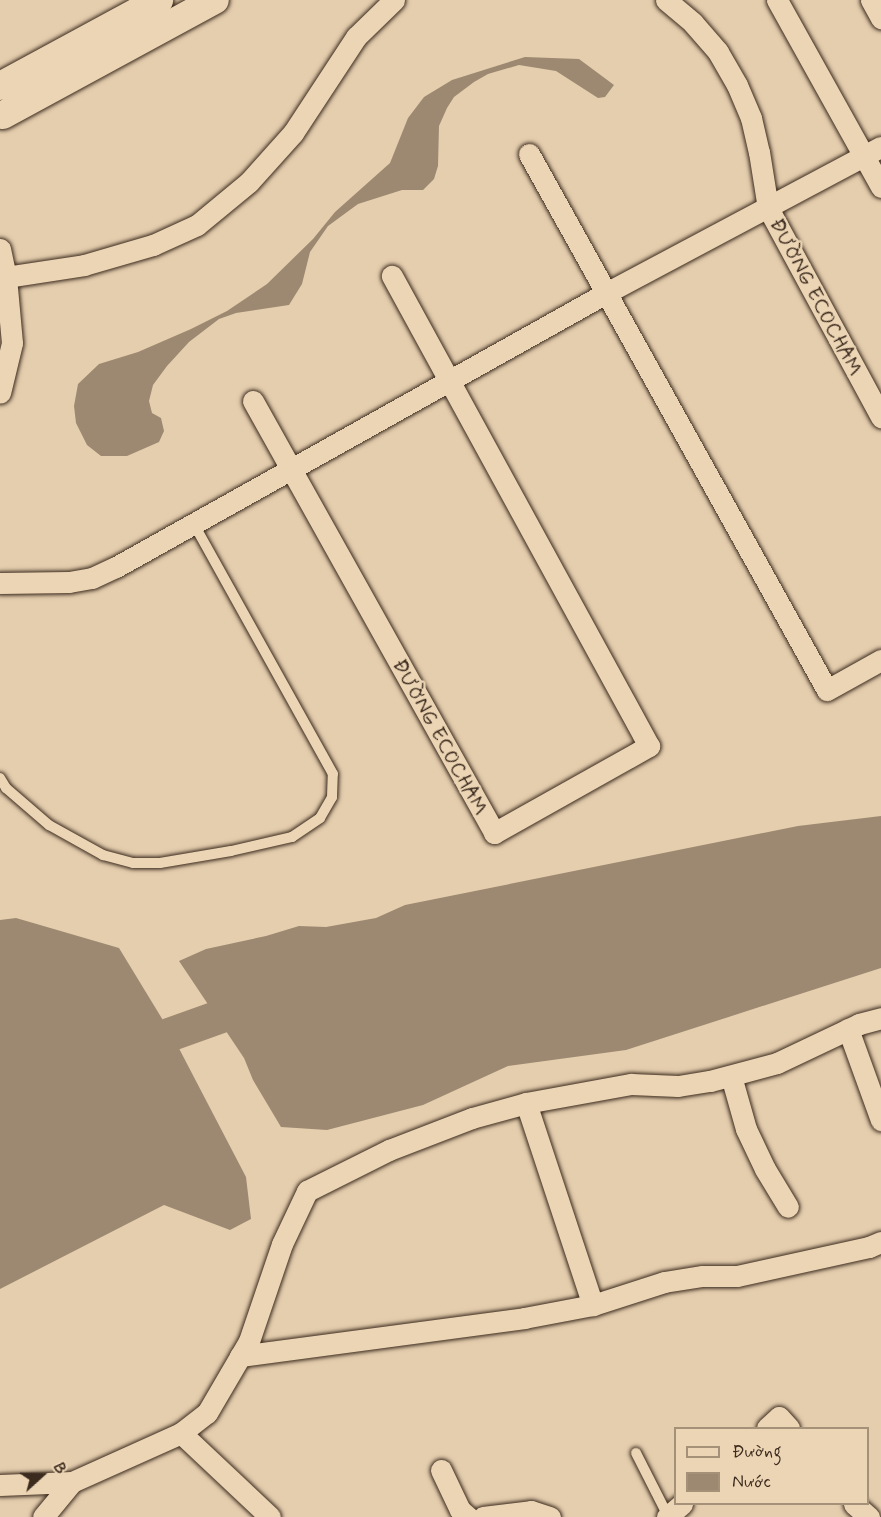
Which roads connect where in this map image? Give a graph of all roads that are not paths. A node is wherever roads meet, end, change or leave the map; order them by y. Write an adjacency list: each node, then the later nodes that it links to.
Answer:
1 (159, 0): 8 (street)
2 (215, 0): 9 (street)
3 (394, 0): 16 (street)
4 (666, 0): 13 (street, ĐƯỜNG ECOCHAM)
5 (777, 0): 10 (street)
6 (871, 0): 7 (street)
7 (881, 18)
8 (0, 86)
9 (1, 116)
10 (872, 152): 12 (street); 13 (street, ĐƯỜNG ECOCHAM)
11 (530, 154): 17 (street)
12 (881, 187)
13 (768, 208): 17 (street, ĐƯỜNG ECOCHAM); 21 (street, ĐƯỜNG ECOCHAM)
14 (0, 249): 16 (street)
15 (392, 276): 18 (street, ĐƯỜNG ECOCHAM)
16 (6, 277): 19 (street)
17 (606, 292): 18 (street, ĐƯỜNG ECOCHAM); 25 (street)
18 (449, 379): 22 (street, ĐƯỜNG ECOCHAM); 22 (street, ĐƯỜNG ECOCHAM)
19 (0, 393)
20 (252, 401): 22 (street, ĐƯỜNG ECOCHAM)
21 (881, 417)
22 (289, 468): 23 (street, ĐƯỜNG ECOCHAM)
23 (193, 522): 24 (street, ĐƯỜNG ECOCHAM); 26 (lane)
24 (0, 583)
25 (881, 660)
26 (0, 778)
27 (881, 1018): 28 (street)
28 (854, 1026): 29 (street); 31 (street)
29 (731, 1076): 30 (street); 32 (street)
30 (526, 1103): 34 (street); 35 (street)
31 (881, 1120)
32 (788, 1207)
33 (881, 1242): 34 (street)
34 (593, 1305): 35 (street)
35 (240, 1356): 38 (street)
36 (768, 1427): 37 (street)
37 (788, 1427)
38 (181, 1433): 41 (street); 44 (street)
39 (636, 1453): 43 (lane)
40 (441, 1470): 46 (street)
41 (72, 1482): 42 (street); 45 (street)
42 (0, 1485)
43 (671, 1513)
44 (264, 1515)
45 (43, 1517)
46 (465, 1517)
47 (483, 1517): 48 (street)
48 (550, 1517)

